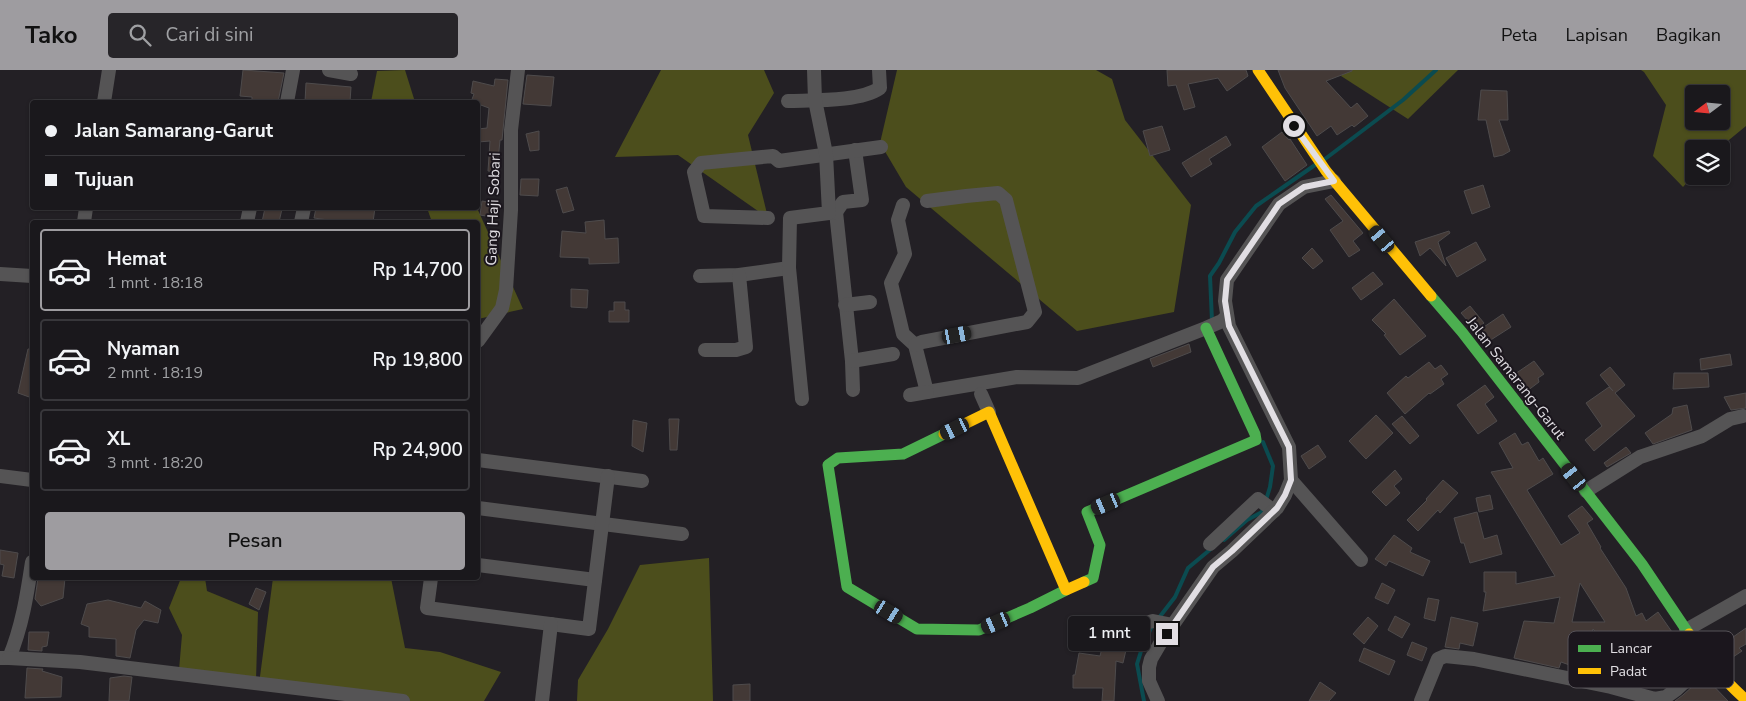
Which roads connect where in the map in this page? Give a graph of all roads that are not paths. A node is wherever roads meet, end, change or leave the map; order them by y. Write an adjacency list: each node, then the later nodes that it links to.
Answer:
1 (109, 70): 9 (street)
2 (292, 70): 10 (street)
3 (329, 70): 8 (street)
4 (518, 70): 30 (street, Gang Haji Sobari)
5 (814, 70): 11 (street)
6 (879, 70): 11 (street)
7 (1258, 70): 16 (street, Jalan Samarang-Garut)
8 (351, 74)
9 (104, 100)
10 (287, 100)
11 (815, 100): 12 (street); 15 (street)
12 (788, 101)
13 (882, 147): 14 (street)
14 (855, 150): 15 (street); 19 (street)
15 (826, 154): 19 (street); 20 (street)
16 (1330, 176): 28 (street); 48 (street, Jalan Samarang-Garut)
17 (927, 202): 31 (street)
18 (903, 205): 31 (street)
19 (833, 212): 20 (street); 27 (street)
20 (790, 218): 21 (street)
21 (789, 268): 23 (street); 39 (street)
22 (0, 274): 24 (street)
23 (739, 275): 25 (street); 32 (street)
24 (30, 276)
25 (700, 276)
26 (870, 302): 27 (street)
27 (846, 305): 34 (street)
28 (1225, 318): 29 (street); 47 (street)
29 (1206, 328): 36 (street); 59 (street)
30 (480, 339)
31 (915, 345): 36 (street)
32 (705, 350)
33 (893, 354): 34 (street)
34 (852, 361): 35 (street)
35 (854, 390)
36 (927, 392): 38 (street)
37 (981, 394): 40 (street)
38 (910, 395)
39 (802, 400)
40 (990, 412): 59 (street); 59 (street)
41 (1743, 416): 48 (street)
42 (480, 460): 44 (street)
43 (0, 476): 45 (street)
44 (608, 476): 46 (street); 51 (street)
45 (30, 480)
46 (642, 480)
47 (1291, 480): 49 (street); 54 (street)
48 (1586, 491): 64 (street, Jalan Samarang-Garut)
49 (1267, 506): 53 (street); 61 (street)
50 (480, 508): 51 (street)
51 (602, 524): 52 (street); 58 (street)
52 (682, 534)
53 (1210, 544)
54 (1362, 560)
55 (480, 564): 58 (street)
56 (30, 578): 65 (street)
57 (431, 580): 62 (street)
58 (595, 580): 62 (street)
59 (1066, 590)
60 (1746, 596): 64 (street)
61 (1163, 623): 63 (street); 74 (street)
62 (551, 624): 73 (street)
63 (1130, 628)
64 (1686, 630)
65 (5, 658): 70 (street)
66 (1568, 678): 75 (street)
67 (1615, 688): 68 (street)
68 (1678, 688)
69 (1731, 688): 71 (street, Jalan Samarang-Garut)
70 (298, 695): 72 (street)
71 (1746, 700)
72 (404, 701)
73 (542, 701)
74 (1158, 701)
75 (1421, 701)

